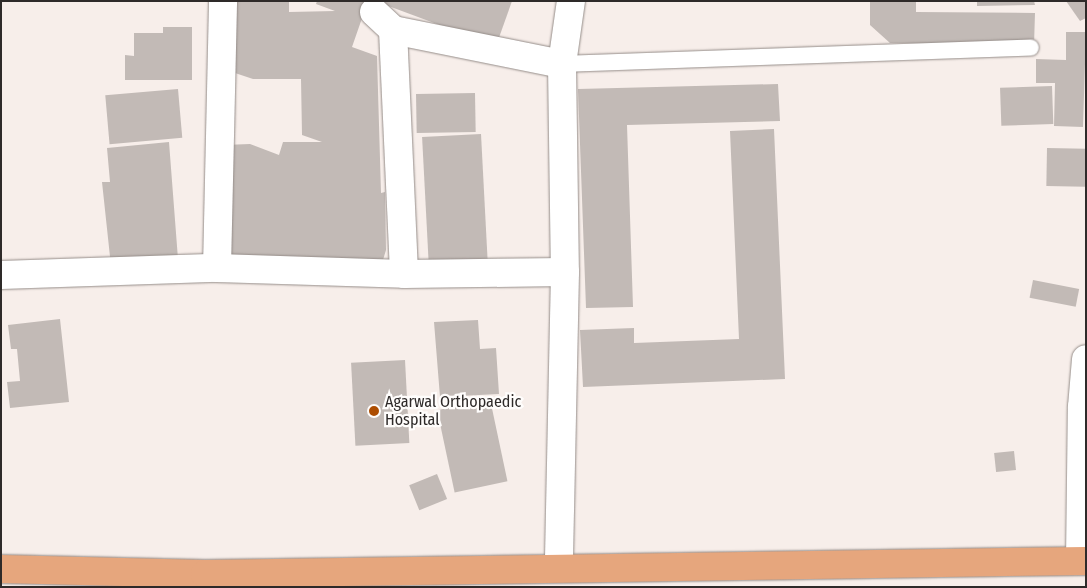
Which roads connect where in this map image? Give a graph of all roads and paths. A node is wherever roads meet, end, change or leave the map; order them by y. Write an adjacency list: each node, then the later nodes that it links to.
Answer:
1 (223, 1): 5 (street)
2 (571, 1): 4 (street)
3 (1031, 48): 4 (lane)
4 (562, 64): 6 (street); 7 (street)
5 (217, 268): 7 (street); 8 (street)
6 (565, 272): 7 (street); 12 (street)
7 (404, 274)
8 (1, 275)
9 (1086, 359): 10 (street)
10 (1083, 502): 11 (street)
11 (1082, 554): 12 (main road)
12 (559, 568): 13 (main road)
13 (1, 569)

